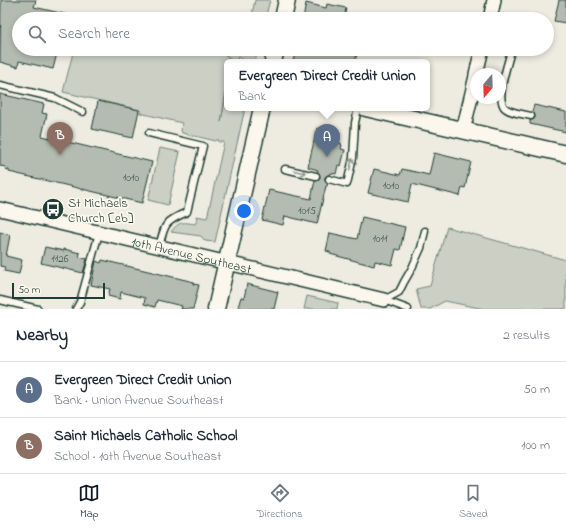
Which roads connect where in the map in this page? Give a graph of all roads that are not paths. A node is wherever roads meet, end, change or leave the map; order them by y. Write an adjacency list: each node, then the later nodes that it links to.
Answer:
1 (287, 0): 3 (street)
2 (494, 0): 4 (street)
3 (284, 12)
4 (491, 12)
5 (480, 56): 7 (street)
6 (510, 56): 14 (lane)
7 (478, 68)
8 (0, 85): 13 (lane)
9 (470, 101): 15 (street)
10 (261, 111): 25 (street)
11 (357, 111): 20 (lane, one-way to 11)
12 (379, 111): 15 (street)
13 (83, 112)
14 (531, 116)
15 (463, 131): 17 (street)
16 (149, 133): 24 (lane)
17 (566, 154)
18 (285, 168): 19 (lane, one-way to 19)
19 (316, 176)
20 (329, 179)
21 (0, 209): 23 (street, 10th Avenue Southeast)
22 (425, 231): 27 (lane)
23 (99, 233): 24 (street, 10th Avenue Southeast); 29 (lane)
24 (159, 247): 25 (street, 10th Avenue Southeast)
25 (227, 263): 27 (street, 10th Avenue Southeast); 30 (street)
26 (0, 300): 28 (lane)
27 (384, 300): 31 (lane)
28 (38, 309)
29 (76, 309)
30 (216, 309)
31 (408, 309)

